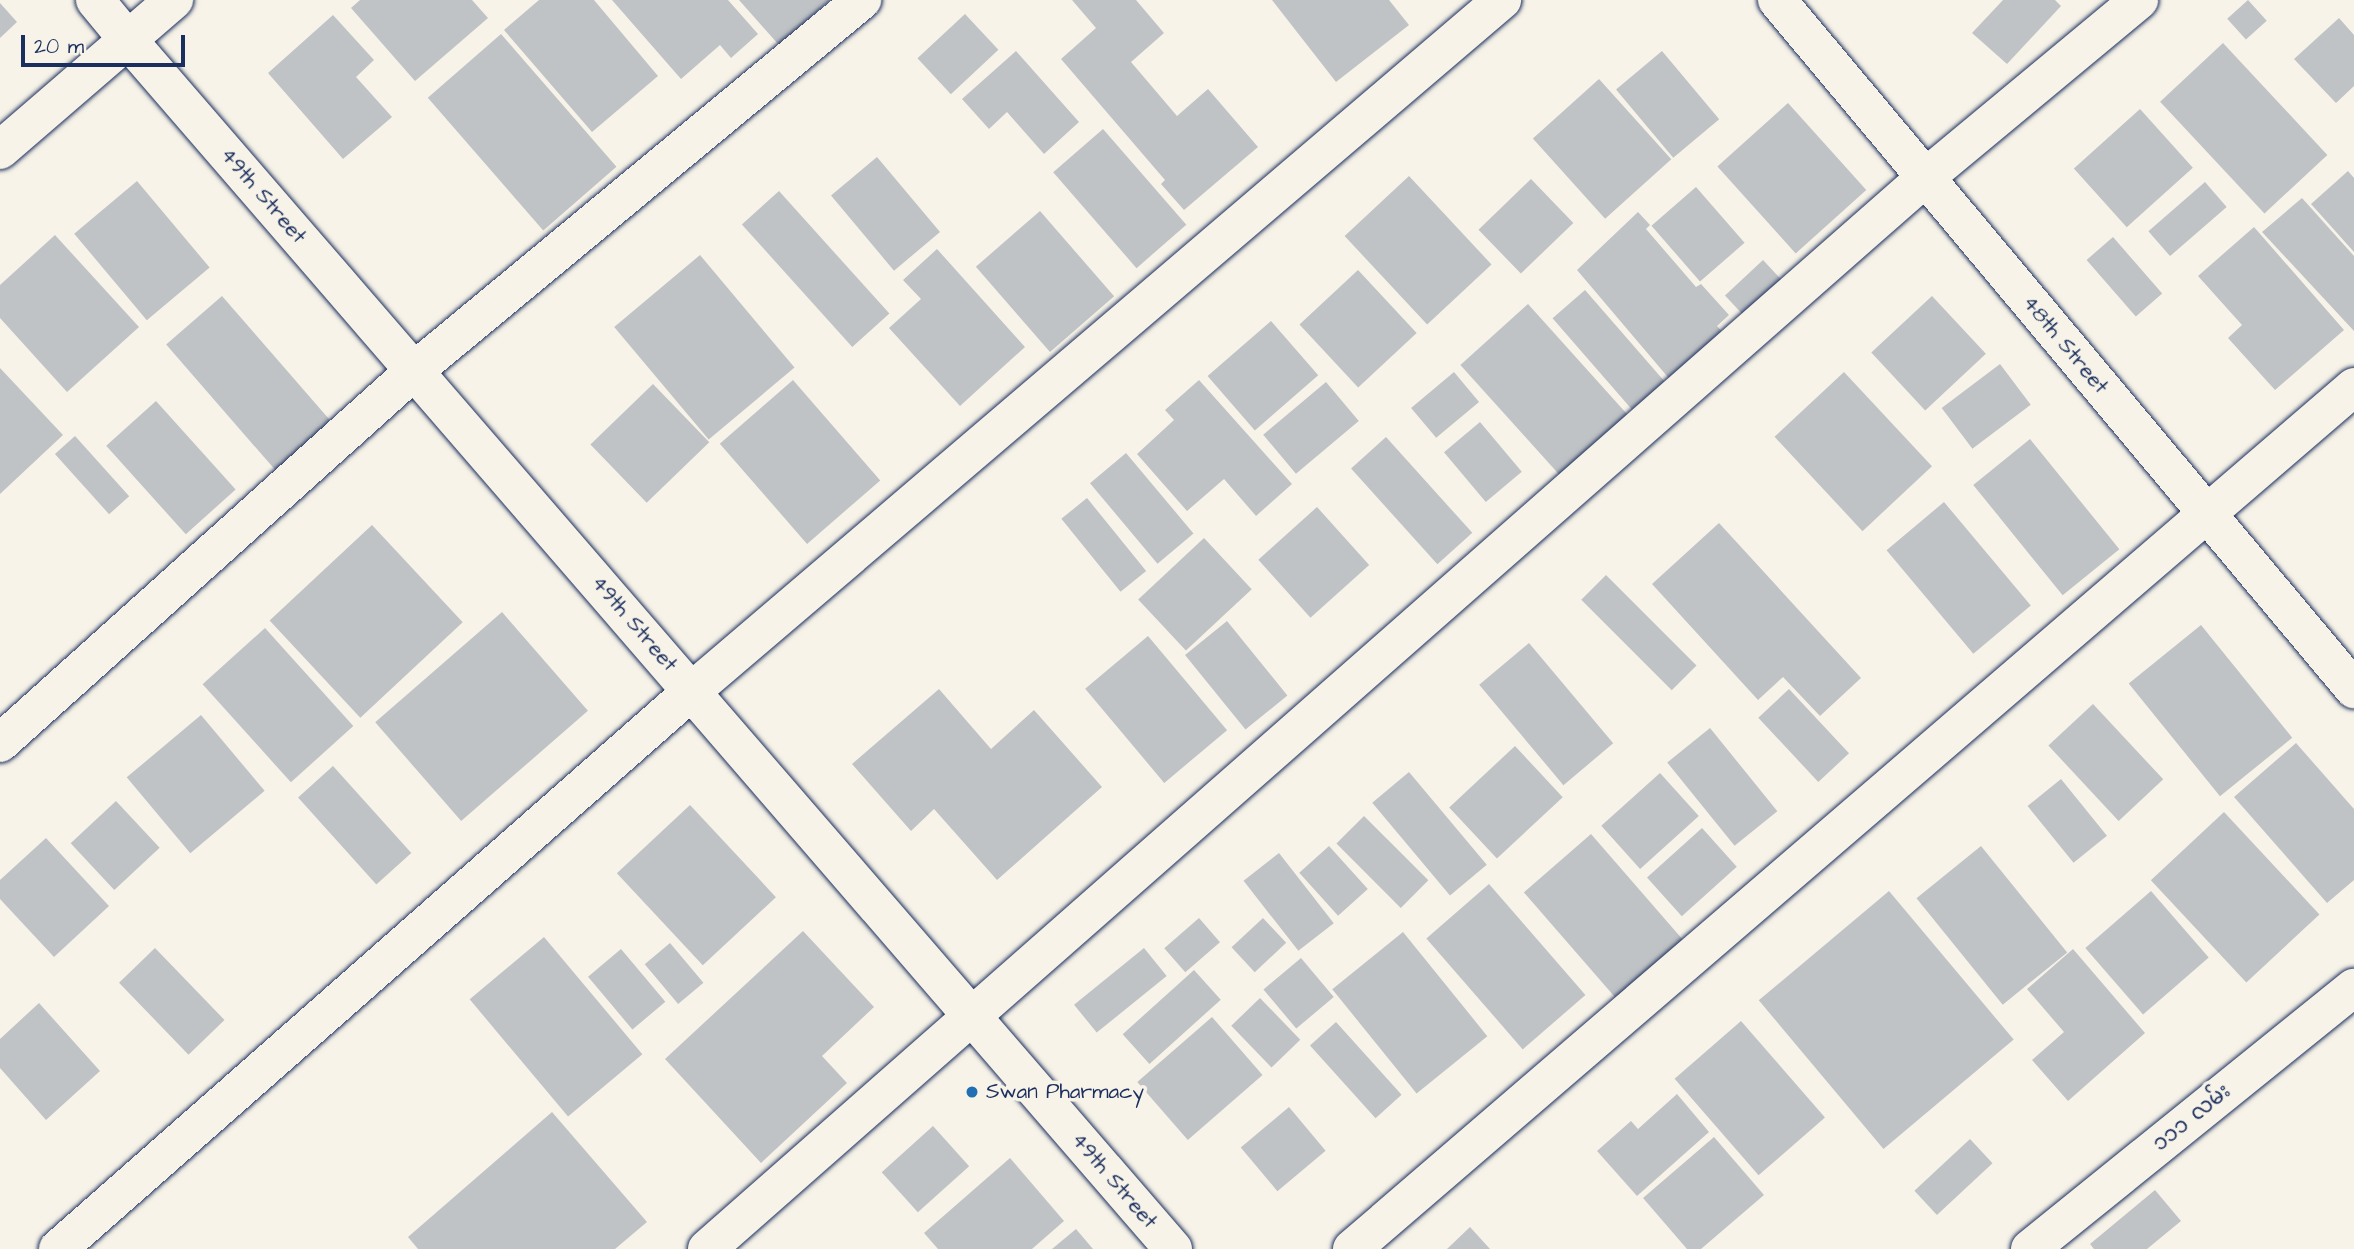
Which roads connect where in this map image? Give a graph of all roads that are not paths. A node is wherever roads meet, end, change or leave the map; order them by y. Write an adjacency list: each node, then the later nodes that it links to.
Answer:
1 (95, 0): 7 (street, 49th Street)
2 (174, 0): 7 (street)
3 (862, 0): 10 (street)
4 (1502, 0): 14 (street)
5 (1777, 0): 9 (street, 48th Street)
6 (2139, 0): 9 (street)
7 (128, 40): 8 (street); 10 (street, 49th Street)
8 (0, 150)
9 (1926, 177): 12 (street, 48th Street); 17 (street)
10 (414, 371): 14 (street, 49th Street); 15 (street)
11 (2354, 387): 12 (street)
12 (2206, 517): 13 (street, 48th Street); 21 (street)
13 (2354, 689)
14 (692, 691): 17 (street, 49th Street); 18 (street)
15 (0, 743)
16 (2354, 988): 22 (street, ၁၁၁ လမ်း)
17 (974, 1019): 19 (street); 20 (street, 49th Street)
18 (58, 1249)
19 (707, 1249)
20 (1173, 1249)
21 (1352, 1249)
22 (2030, 1249)

